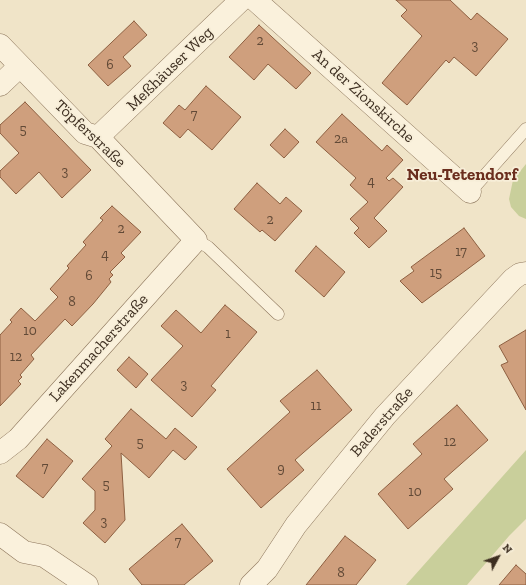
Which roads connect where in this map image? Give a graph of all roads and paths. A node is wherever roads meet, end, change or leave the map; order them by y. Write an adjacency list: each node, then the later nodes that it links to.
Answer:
1 (241, 0): 7 (street, Meßhäuser Weg)
2 (255, 0): 8 (street, An der Zionskirche)
3 (0, 45): 4 (street, Töpferstraße)
4 (20, 66): 5 (street); 7 (street, Töpferstraße)
5 (0, 86)
6 (526, 129): 8 (lane)
7 (98, 137): 9 (street, Töpferstraße)
8 (470, 192)
9 (196, 240): 11 (lane); 12 (street, Lakenmacherstraße)
10 (526, 273): 15 (street, Baderstraße)
11 (278, 314)
12 (0, 454)
13 (0, 534): 14 (street)
14 (87, 585)
15 (251, 585)

